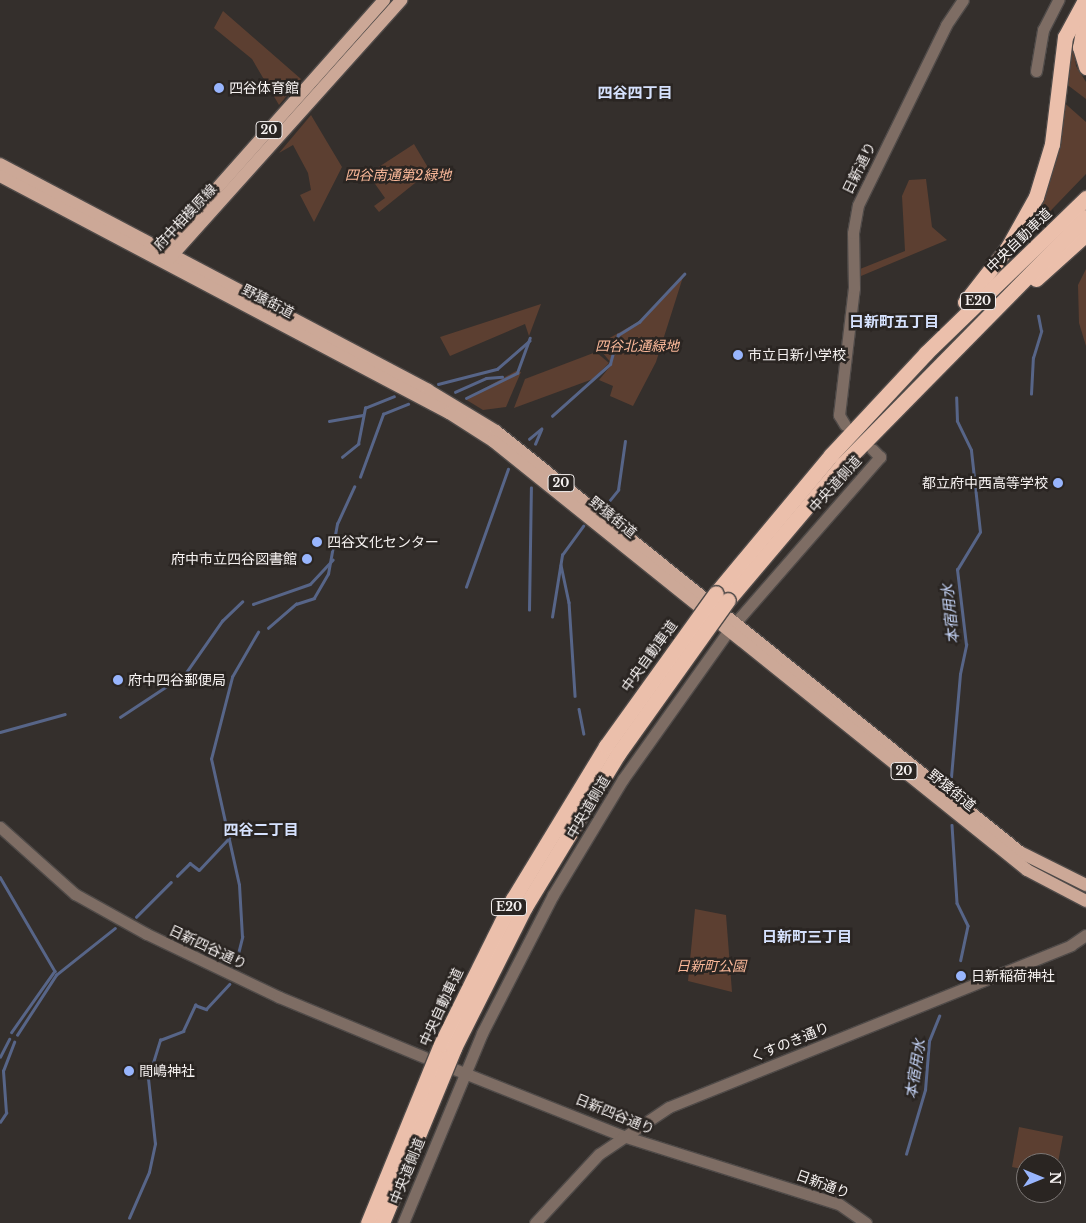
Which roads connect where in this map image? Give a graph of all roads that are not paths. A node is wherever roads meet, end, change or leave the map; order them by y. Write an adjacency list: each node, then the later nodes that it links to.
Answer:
1 (384, 0): 7 (main road, 府中相模原線 / 20)
2 (401, 0): 7 (main road, 府中相模原線 / 20)
3 (963, 0): 23 (street, 日新通り)
4 (1058, 0): 9 (street)
5 (1085, 0): 21 (highway)
6 (1086, 14): 8 (highway)
7 (340, 60): 19 (main road, 府中相模原線 / 20)
8 (1086, 67)
9 (1036, 71)
10 (0, 156): 14 (main road)
11 (0, 164): 14 (main road, 野猿街道 / 20)
12 (0, 176): 16 (main road, 野猿街道 / 20)
13 (0, 184): 16 (main road)
14 (50, 191): 19 (main road, 野猿街道 / 20)
15 (1086, 198): 21 (highway, 中央自動車道 / E20)
16 (65, 210): 20 (main road, 野猿街道 / 20)
17 (1086, 217): 22 (highway, 中央自動車道 / E20)
18 (1086, 234): 22 (highway)
19 (168, 252): 20 (main road, 府中相模原線); 26 (main road, 野猿街道 / 20)
20 (162, 263): 26 (main road, 野猿街道 / 20)
21 (875, 407): 25 (highway, 中央自動車道 / E20)
22 (883, 421): 25 (highway, 中央自動車道 / E20)
23 (845, 425)
24 (876, 453): 26 (street, 中央道側道)
25 (722, 597): 35 (highway, 中央自動車道 / E20, bridge); 36 (highway, 中央自動車道 / E20, bridge)
26 (733, 626): 28 (main road, 野猿街道 / 20); 29 (main road, 野猿街道 / 20); 32 (street, 中央道側道)
27 (0, 827): 31 (street, 日新四谷通り)
28 (1086, 885)
29 (1086, 901)
30 (1086, 935): 33 (street, くすのき通り)
31 (424, 1057)
32 (458, 1071): 33 (street, 日新四谷通り); 37 (street, 中央道側道)
33 (623, 1136): 34 (street, 日新四谷通り); 38 (street, くすのき通り)
34 (767, 1180): 39 (street, 日新通り)
35 (368, 1223)
36 (382, 1223)
37 (402, 1223)
38 (535, 1223)
39 (866, 1223)

